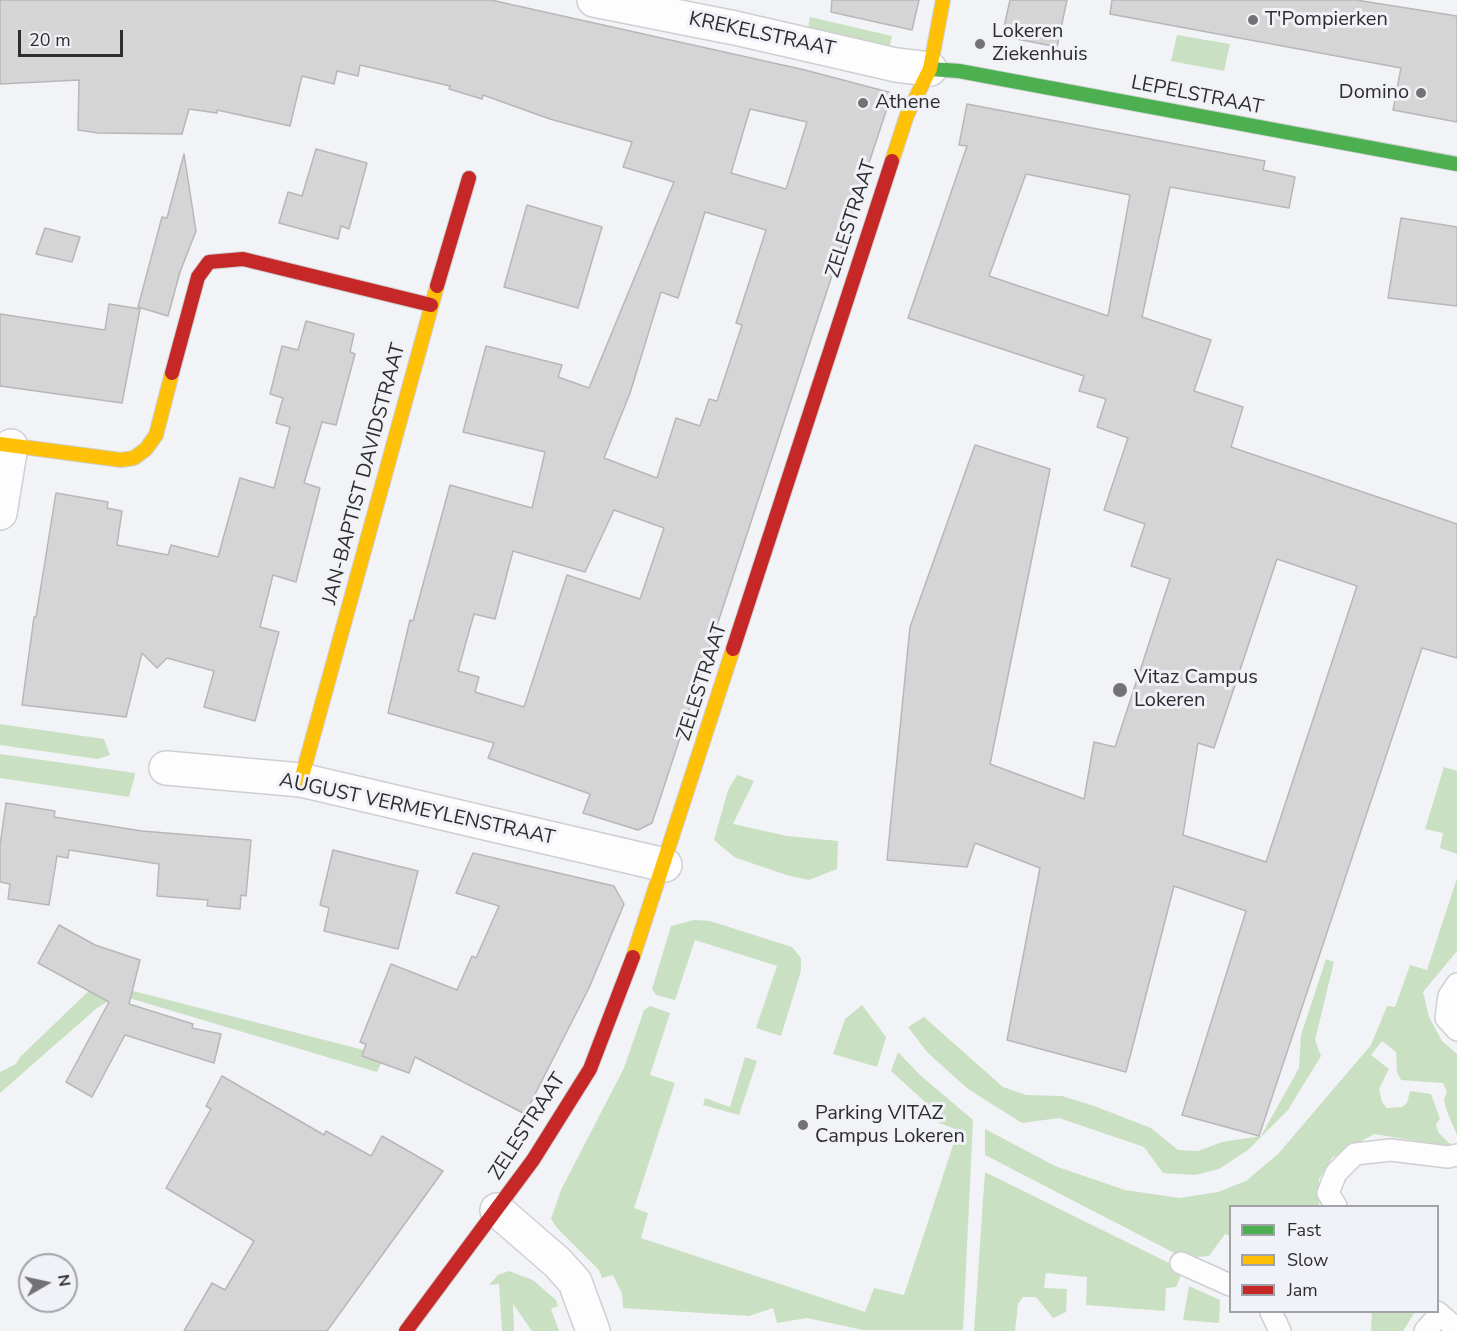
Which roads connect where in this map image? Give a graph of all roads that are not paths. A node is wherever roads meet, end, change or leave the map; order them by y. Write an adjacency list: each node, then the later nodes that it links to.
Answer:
1 (594, 0): 3 (street, KREKELSTRAAT)
2 (943, 0): 3 (street, ZELESTRAAT)
3 (930, 69): 4 (street, LEPELSTRAAT); 11 (street, ZELESTRAAT)
4 (1457, 165)
5 (469, 178): 6 (street, JAN-BAPTIST DAVIDSTRAAT)
6 (431, 305): 7 (street); 10 (street, JAN-BAPTIST DAVIDSTRAAT)
7 (6, 445): 8 (street)
8 (0, 513)
9 (166, 768): 10 (street, AUGUST VERMEYLENSTRAAT)
10 (301, 780): 11 (street, AUGUST VERMEYLENSTRAAT)
11 (665, 865): 16 (street, ZELESTRAAT)
12 (1457, 984): 13 (lane)
13 (1457, 1030)
14 (1457, 1155): 15 (lane)
15 (1335, 1205)
16 (497, 1210): 22 (street, ZELESTRAAT); 23 (street)
17 (1181, 1263): 18 (lane)
18 (1229, 1285)
19 (1272, 1313): 24 (lane)
20 (1438, 1313): 21 (lane); 25 (lane)
21 (1457, 1329)
22 (406, 1331)
23 (593, 1331)
24 (1281, 1331)
25 (1425, 1331)

